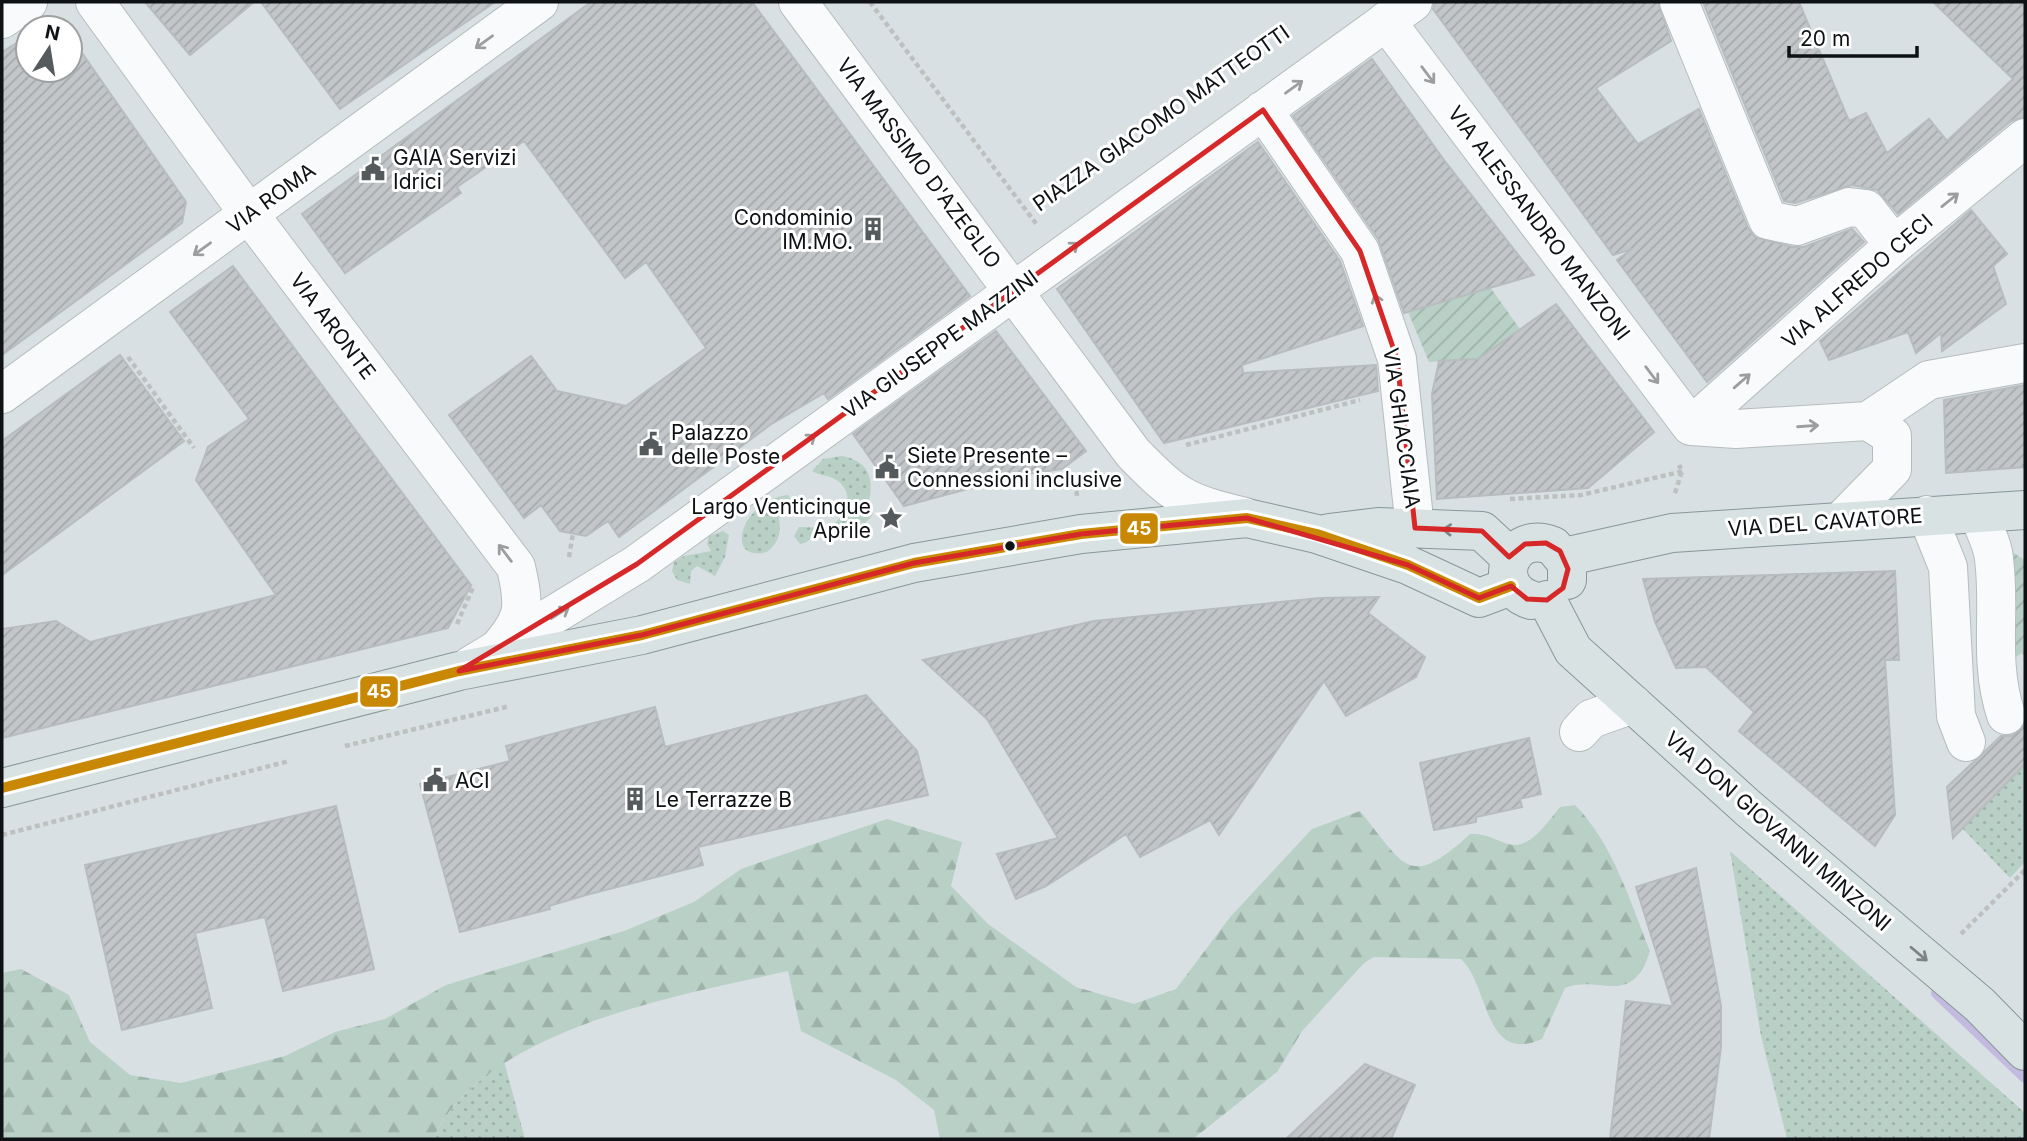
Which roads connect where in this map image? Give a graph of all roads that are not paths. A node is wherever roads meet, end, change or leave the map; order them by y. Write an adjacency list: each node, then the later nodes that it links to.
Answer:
1 (28, 2): 7 (street)
2 (95, 2): 10 (street, VIA ARONTE)
3 (539, 2): 10 (street, VIA ROMA, one-way to 10)
4 (799, 2): 12 (street, VIA MASSIMO D'AZEGLIO)
5 (1679, 2): 11 (street)
6 (1399, 11): 8 (street, VIA GIUSEPPE MAZZINI, one-way to 6); 16 (street, VIA ALESSANDRO MANZONI, one-way to 16)
7 (2, 19)
8 (1263, 110): 12 (street, VIA GIUSEPPE MAZZINI, one-way to 8); 22 (street, VIA GHIACCIAIA, one-way to 8)
9 (2025, 138): 11 (street, VIA ALFREDO CECI, one-way to 9)
10 (249, 214): 14 (street, VIA ROMA, one-way to 14); 26 (street, VIA ARONTE, one-way to 10)
11 (1894, 245): 16 (street, VIA ALFREDO CECI, one-way to 11)
12 (1014, 290): 20 (street, VIA MASSIMO D'AZEGLIO); 26 (street, VIA GIUSEPPE MAZZINI, one-way to 12)
13 (2025, 363): 15 (street)
14 (2, 394)
15 (1868, 421): 16 (street, one-way to 15); 21 (street)
16 (1690, 426)
17 (2025, 510): 18 (main road, VIA DEL CAVATORE)
18 (1978, 513): 19 (main road, VIA DEL CAVATORE); 28 (street)
19 (1927, 515): 21 (main road, VIA DEL CAVATORE); 30 (street)
20 (1247, 518): 23 (main road); 26 (main road)
21 (1843, 519): 25 (main road, VIA DEL CAVATORE)
22 (1415, 528): 23 (main road); 24 (main road, one-way to 22)
23 (1317, 534): 24 (main road)
24 (1511, 572): 25 (main road); 25 (main road)
25 (1558, 582): 27 (main road, VIA DON GIOVANNI MINZONI)
26 (467, 654): 31 (main road)
27 (1633, 704): 29 (street); 32 (main road, VIA DON GIOVANNI MINZONI, one-way to 32)
28 (2006, 715)
29 (1579, 732)
30 (1966, 742)
31 (2, 788)
32 (2025, 1051)

